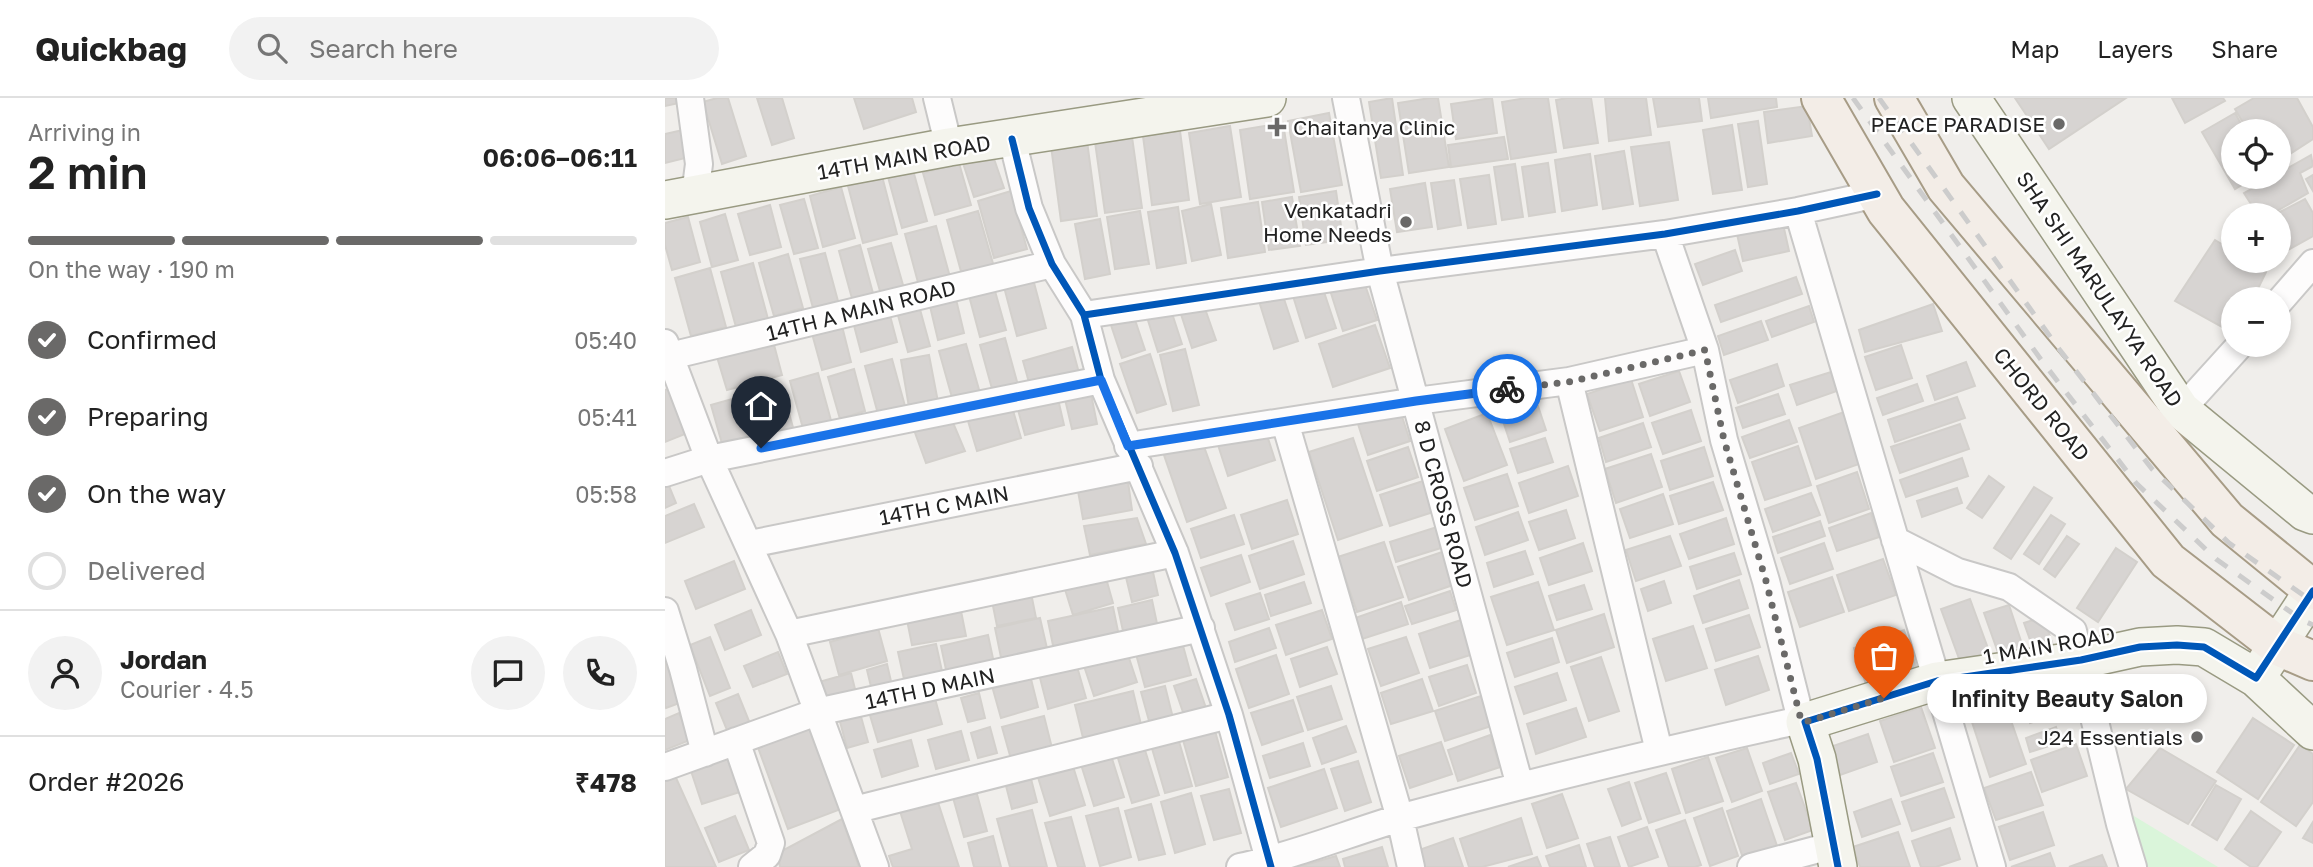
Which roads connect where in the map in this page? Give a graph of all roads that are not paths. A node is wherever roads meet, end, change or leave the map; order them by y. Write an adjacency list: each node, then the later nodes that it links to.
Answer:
1 (690, 98): 11 (street)
2 (937, 98): 9 (street)
3 (1267, 98): 8 (street, 14TH MAIN ROAD)
4 (1346, 98): 16 (street, 8 D CROSS ROAD)
5 (1821, 98): 10 (main road, CHORD ROAD)
6 (1894, 98): 34 (main road)
7 (1971, 98): 25 (street, SHA SHI MARULAYYA ROAD)
8 (1011, 139): 9 (street, 14TH MAIN ROAD); 14 (street)
9 (949, 147): 11 (street, 14TH MAIN ROAD)
10 (1877, 194): 12 (street); 38 (main road, CHORD ROAD)
11 (680, 197)
12 (1798, 211): 13 (street); 31 (street)
13 (1665, 234): 16 (street); 20 (street)
14 (1052, 264): 18 (street); 19 (street, 14TH A MAIN ROAD)
15 (2313, 264): 17 (street)
16 (1380, 271): 18 (street); 24 (street, 8 D CROSS ROAD)
17 (2291, 289)
18 (1084, 314): 22 (street)
19 (667, 350): 28 (street)
20 (1705, 350): 23 (street, 14TH C MAIN); 45 (street)
21 (2229, 357): 25 (street)
22 (1101, 380): 27 (street); 28 (street)
23 (1569, 382): 24 (street, 14TH C MAIN); 48 (street)
24 (1416, 401): 26 (street, 14TH C MAIN); 51 (street, 8 D CROSS ROAD)
25 (2181, 410): 30 (street, SHA SHI MARULAYYA ROAD)
26 (1285, 422): 27 (street, 14TH C MAIN); 53 (street)
27 (1133, 456): 32 (street, 14TH C MAIN); 33 (street)
28 (709, 458): 29 (street); 32 (street)
29 (665, 473)
30 (2313, 515)
31 (1895, 540): 39 (street); 42 (street)
32 (750, 544): 37 (street)
33 (1175, 553): 36 (street); 37 (street)
34 (2313, 591): 38 (street)
35 (665, 611): 49 (street)
36 (1201, 628): 43 (street, 14TH D MAIN); 44 (street)
37 (789, 634): 43 (street)
38 (2278, 646): 40 (main road, CHORD ROAD); 41 (street)
39 (2081, 660): 41 (street, 1 MAIN ROAD); 42 (street, 1 MAIN ROAD); 62 (street)
40 (2313, 661)
41 (2256, 678): 46 (street, 1 MAIN ROAD)
42 (1937, 681): 45 (street, 1 MAIN ROAD); 61 (street)
43 (817, 712): 47 (street, 14TH D MAIN); 52 (street)
44 (1229, 715): 52 (street); 55 (street)
45 (1803, 721): 48 (street); 54 (street)
46 (2313, 731)
47 (736, 741): 49 (street, 14TH D MAIN); 56 (street)
48 (1659, 751): 51 (street)
49 (705, 752): 50 (street, 14TH D MAIN)
50 (665, 767)
51 (1520, 786): 53 (street)
52 (855, 810): 57 (street)
53 (1400, 818): 55 (street); 59 (street)
54 (1836, 856): 60 (street)
55 (1270, 864): 58 (street)
56 (752, 867)
57 (875, 867)
58 (1240, 867)
59 (1411, 867)
60 (1751, 867)
61 (1992, 867)
62 (2133, 867)

